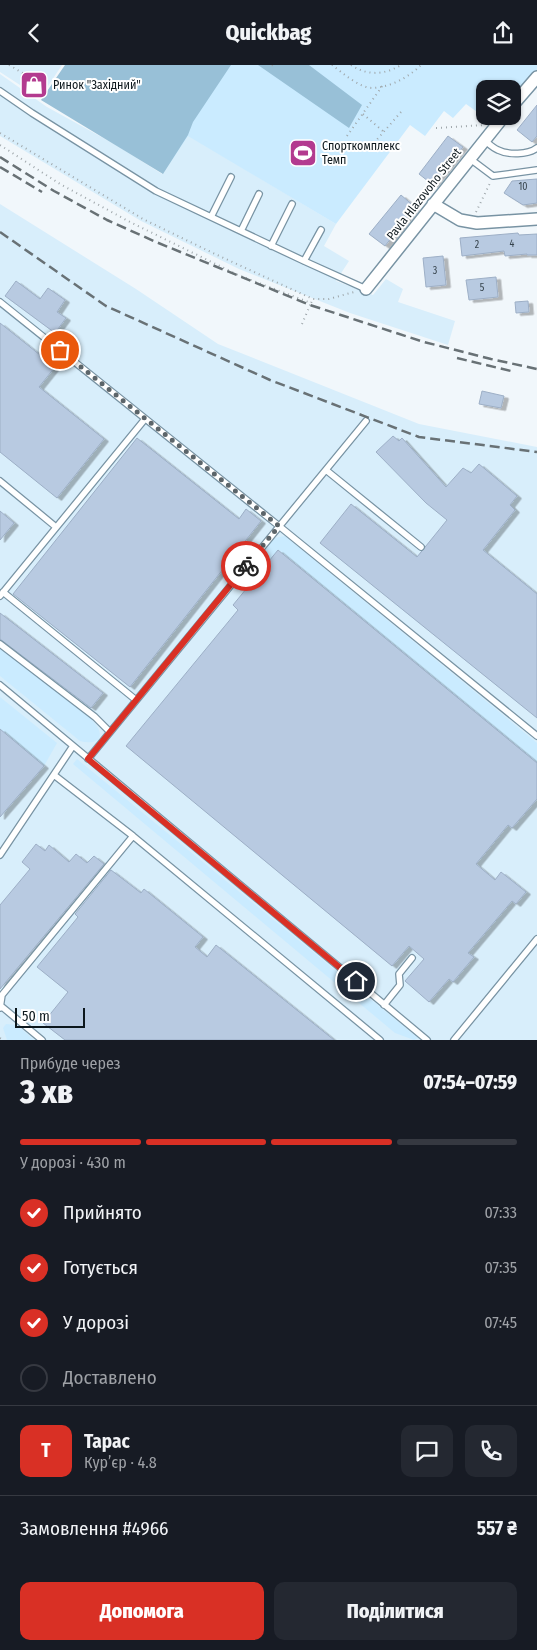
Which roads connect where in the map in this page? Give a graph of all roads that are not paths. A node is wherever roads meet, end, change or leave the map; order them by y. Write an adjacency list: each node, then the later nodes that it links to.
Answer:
1 (537, 77): 3 (street)
2 (0, 91): 13 (lane)
3 (521, 96)
4 (496, 125): 5 (street, Pavla Hlazovoho Street)
5 (484, 140): 6 (lane); 7 (street, Pavla Hlazovoho Street)
6 (537, 148)
7 (469, 158): 8 (lane); 11 (street, Pavla Hlazovoho Street)
8 (537, 170)
9 (231, 177): 13 (lane)
10 (259, 194): 16 (lane)
11 (433, 204): 14 (street); 19 (street, Pavla Hlazovoho Street)
12 (292, 205): 17 (lane)
13 (210, 217): 16 (lane)
14 (537, 219)
15 (320, 230): 18 (lane)
16 (241, 231): 17 (lane)
17 (271, 246): 18 (lane)
18 (304, 261): 19 (lane)
19 (366, 289)
20 (0, 302): 21 (lane)
21 (145, 419): 25 (lane); 26 (lane)
22 (366, 421): 23 (lane)
23 (326, 470): 25 (lane); 27 (lane)
24 (0, 481): 26 (lane)
25 (279, 526): 31 (lane); 33 (lane)
26 (56, 527): 28 (lane)
27 (421, 547)
28 (2, 594): 31 (lane)
29 (0, 644): 32 (lane)
30 (0, 685): 34 (lane)
31 (136, 700): 32 (lane)
32 (110, 732): 35 (lane)
33 (537, 736)
34 (73, 746): 35 (lane); 36 (lane)
35 (88, 759): 41 (lane)
36 (54, 775): 37 (lane); 38 (lane)
37 (134, 836): 42 (lane); 44 (lane)
38 (0, 855)
39 (537, 939): 46 (lane)
40 (412, 958): 41 (lane)
41 (384, 1005): 45 (lane)
42 (1, 1007): 43 (lane)
43 (42, 1040)
44 (380, 1040)
45 (427, 1040)
46 (454, 1040)

